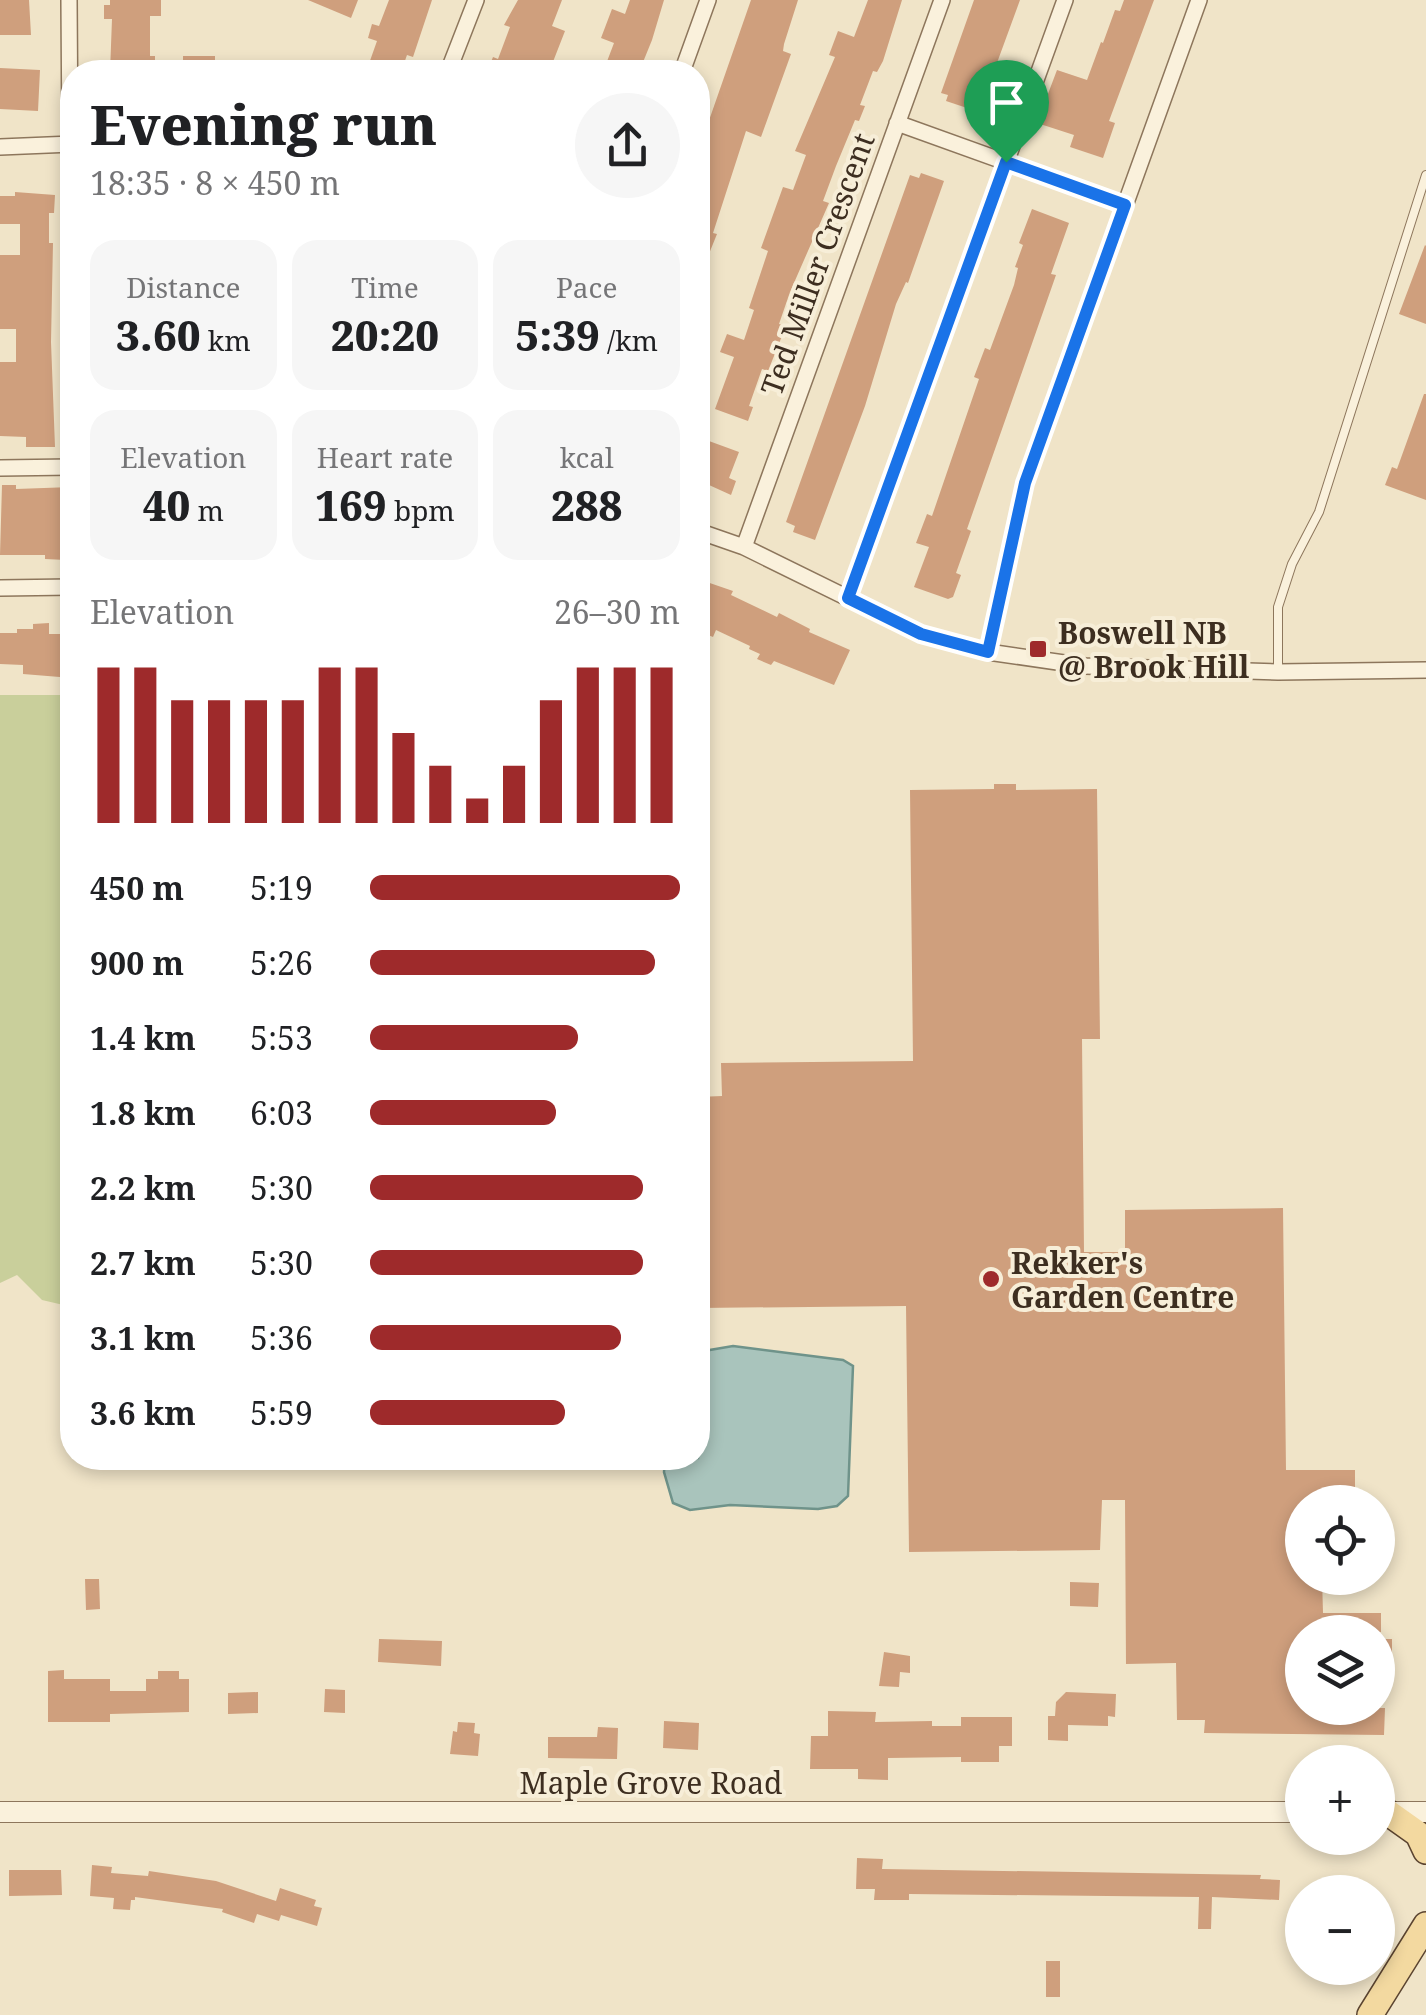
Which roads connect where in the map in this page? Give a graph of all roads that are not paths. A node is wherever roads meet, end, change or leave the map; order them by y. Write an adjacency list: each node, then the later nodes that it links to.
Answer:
1 (70, 0): 7 (street)
2 (476, 0): 8 (street)
3 (708, 0): 9 (street)
4 (942, 0): 10 (street, Ted Miller Crescent)
5 (1064, 0): 13 (street)
6 (1199, 0): 15 (street)
7 (70, 60)
8 (453, 60)
9 (686, 60)
10 (897, 123): 13 (street); 19 (street, Ted Miller Crescent)
11 (60, 145): 12 (street)
12 (0, 148)
13 (1006, 162): 15 (street); 22 (street)
14 (1426, 175): 25 (lane)
15 (1125, 205): 23 (street)
16 (60, 467): 17 (street)
17 (0, 468)
18 (710, 535): 19 (street)
19 (744, 547): 22 (street)
20 (60, 587): 21 (street)
21 (0, 588)
22 (848, 598): 23 (street)
23 (988, 652): 25 (street)
24 (1426, 670): 25 (street)
25 (1278, 672)
26 (0, 1812): 27 (street, Maple Grove Road)
27 (1285, 1812)
28 (1395, 1812): 29 (street)
29 (1426, 1812)
30 (1395, 1820): 31 (main road)
31 (1426, 1850)
32 (1426, 1925): 33 (main road)
33 (1370, 2015)

